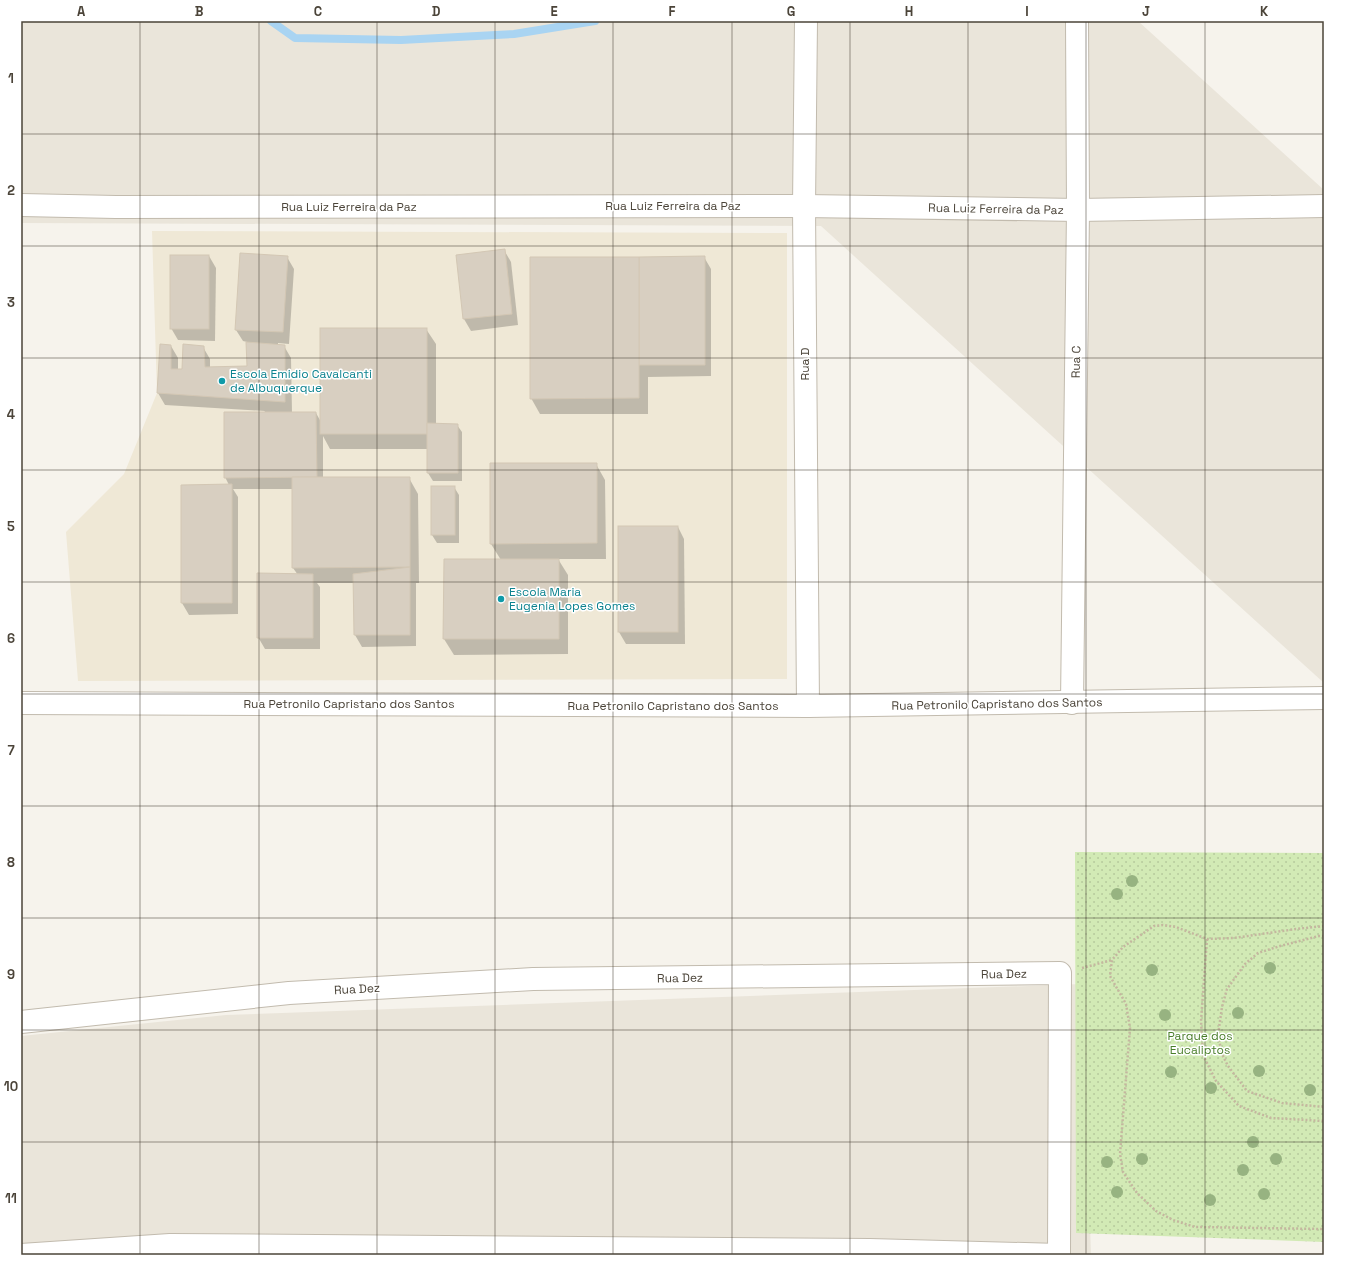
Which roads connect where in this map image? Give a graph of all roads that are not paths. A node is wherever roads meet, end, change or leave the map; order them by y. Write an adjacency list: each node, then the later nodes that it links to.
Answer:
1 (806, 21): 4 (street, Rua D)
2 (1077, 21): 6 (street, Rua C)
3 (21, 205): 4 (street, Rua Luiz Ferreira da Paz)
4 (804, 206): 6 (street, Rua Luiz Ferreira da Paz); 10 (street, Rua D)
5 (1324, 206): 6 (street, Rua Luiz Ferreira da Paz)
6 (1078, 210): 9 (street, Rua C)
7 (1324, 698): 9 (street, Rua Petronilo Capristano dos Santos)
8 (21, 703): 10 (street, Rua Petronilo Capristano dos Santos)
9 (1072, 703): 10 (street, Rua Petronilo Capristano dos Santos)
10 (808, 706)
11 (21, 1022): 16 (street, Rua Dez)
12 (173, 1250): 13 (street); 15 (street)
13 (424, 1251): 14 (street)
14 (870, 1252): 16 (street)
15 (21, 1255)
16 (1059, 1255)

